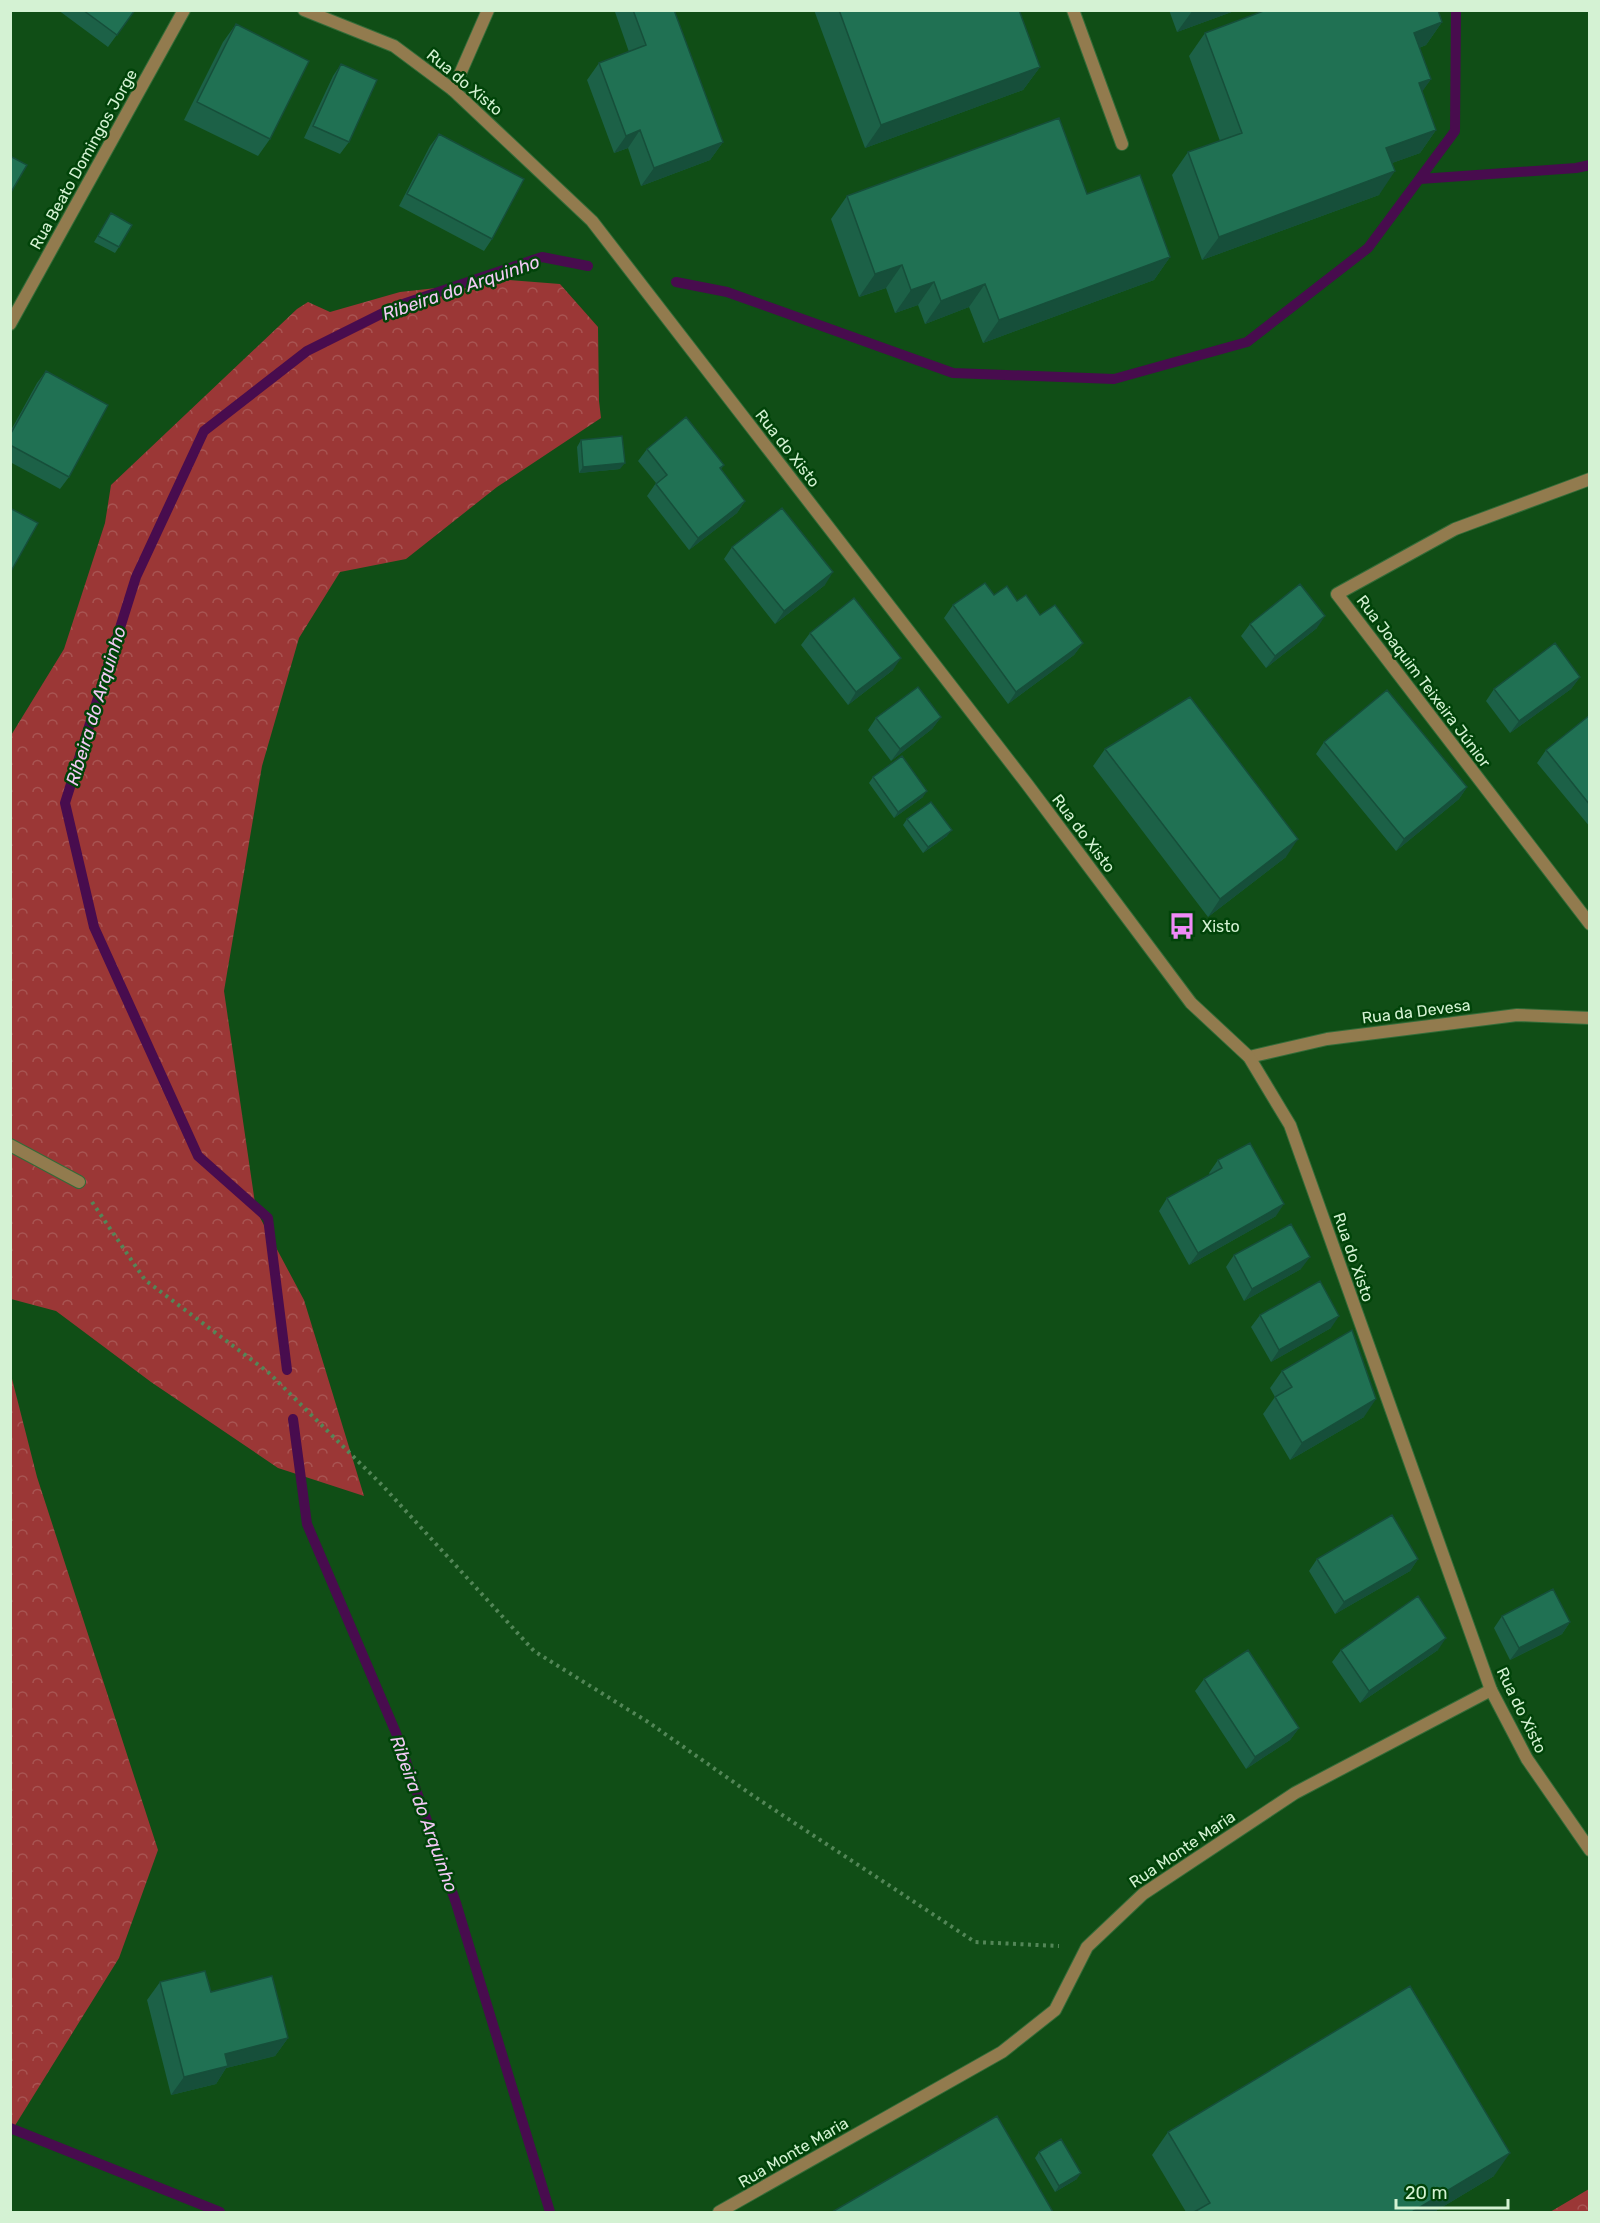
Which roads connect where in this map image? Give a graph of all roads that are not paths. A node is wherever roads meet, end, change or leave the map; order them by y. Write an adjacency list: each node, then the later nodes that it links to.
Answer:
1 (184, 10): 7 (street, Rua Beato Domingos Jorge)
2 (304, 10): 5 (street, Rua do Xisto)
3 (488, 10): 5 (street)
4 (1073, 10): 6 (street)
5 (453, 90): 11 (street, Rua do Xisto)
6 (1122, 144)
7 (10, 324)
8 (1590, 479): 9 (street, Rua Joaquim Teixeira Júnior)
9 (1590, 924)
10 (1590, 1018): 11 (street, Rua da Devesa)
11 (1249, 1057): 14 (street, Rua do Xisto)
12 (10, 1144): 13 (street)
13 (79, 1182)
14 (1491, 1690): 15 (street, Rua do Xisto); 16 (street, Rua Monte Maria)
15 (1589, 1848)
16 (719, 2212)

